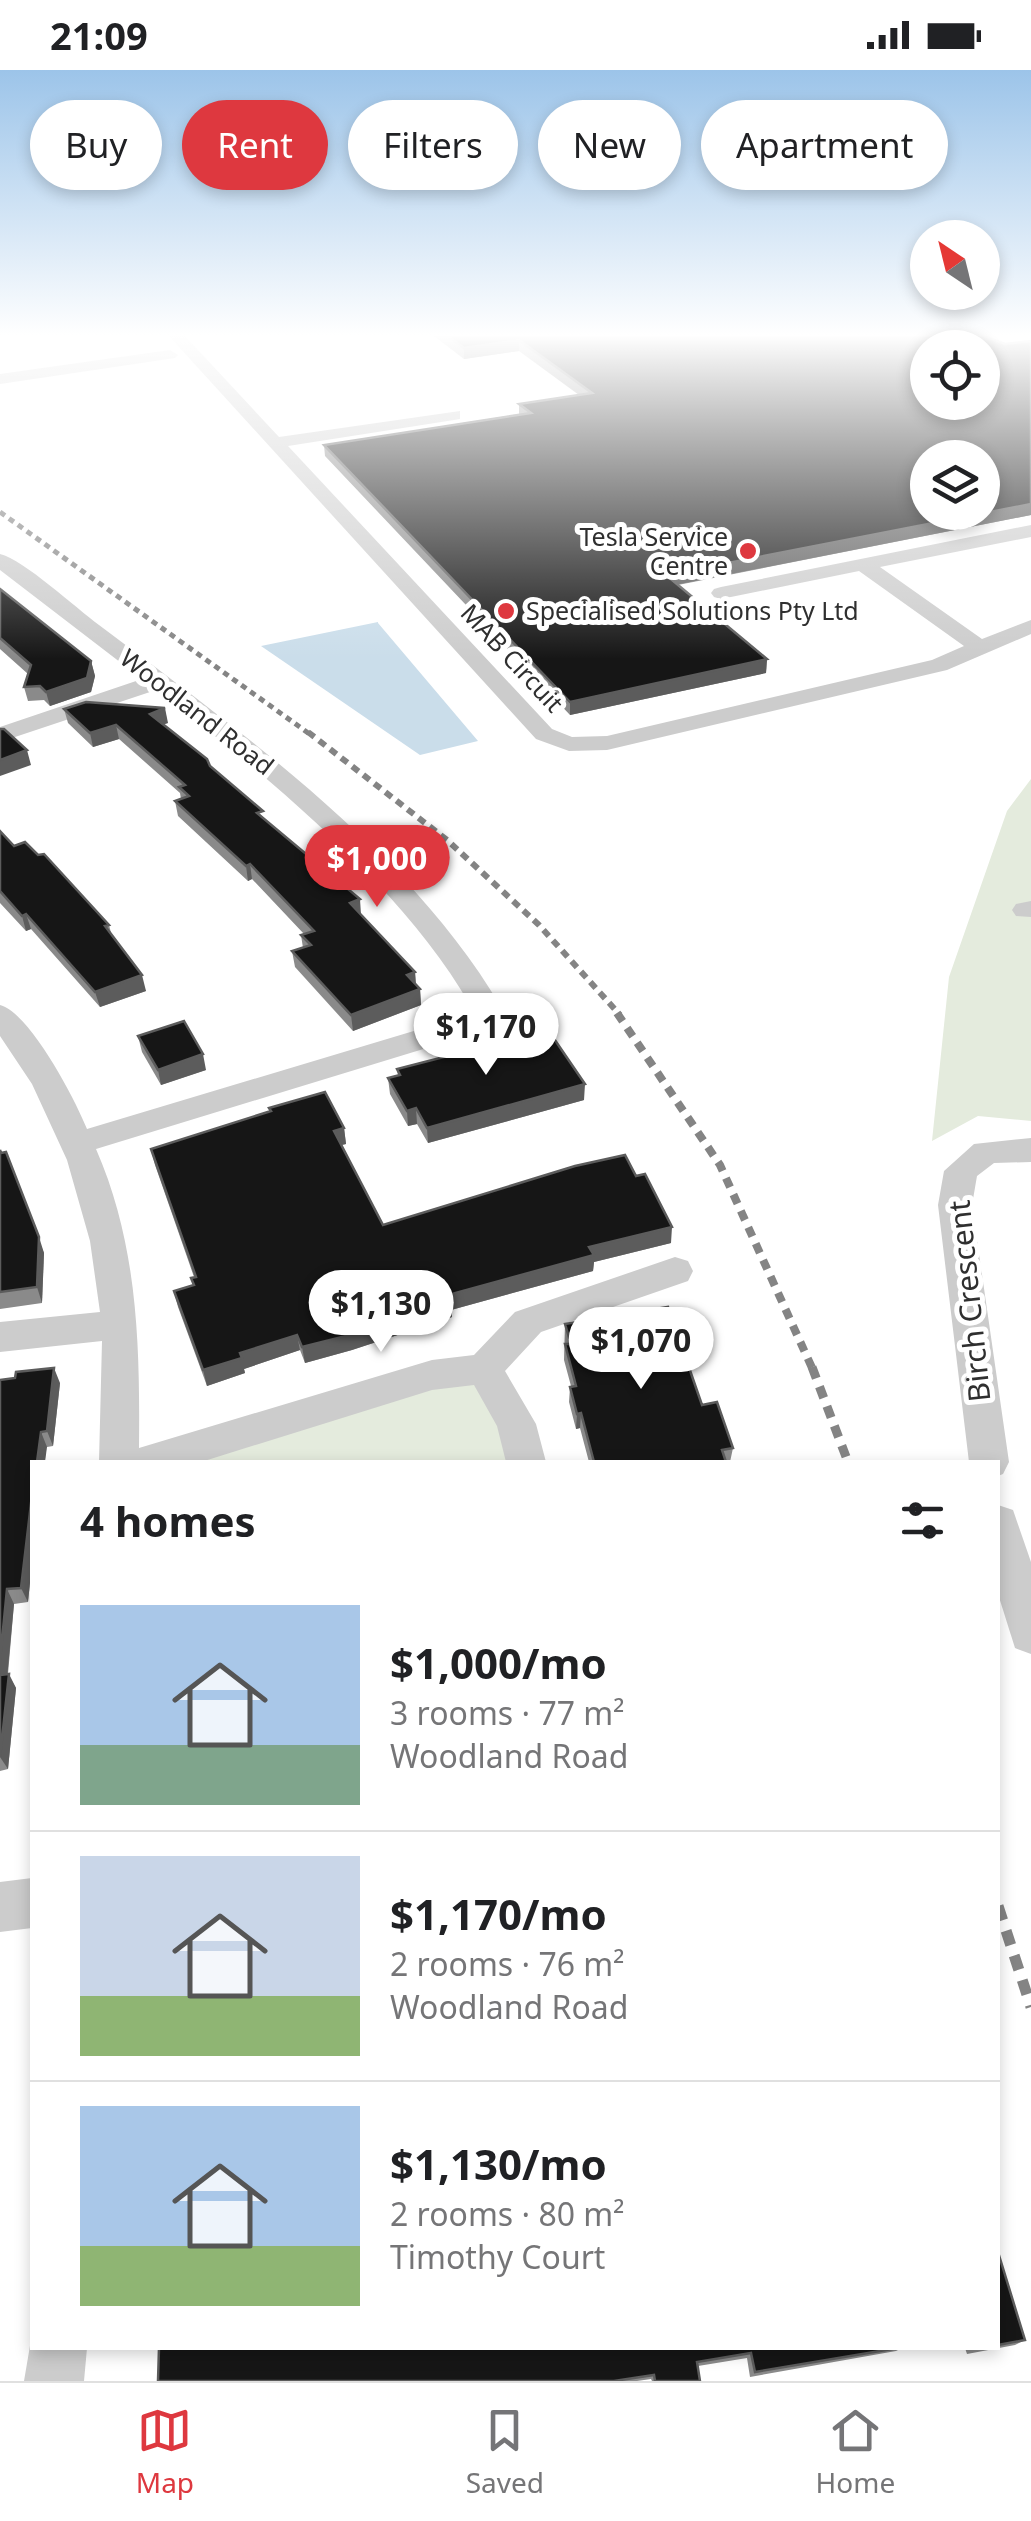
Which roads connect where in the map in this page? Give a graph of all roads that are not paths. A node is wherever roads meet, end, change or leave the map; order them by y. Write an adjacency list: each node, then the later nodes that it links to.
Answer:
1 (280, 444): 7 (street, MAB Circuit)
2 (1031, 531): 4 (street)
3 (0, 560): 8 (street, Woodland Road)
4 (864, 564): 5 (street); 7 (street)
5 (722, 593)
6 (1031, 626): 7 (street, MAB Circuit)
7 (978, 646)
8 (159, 681): 9 (street); 11 (street, Woodland Road)
9 (0, 735)
10 (0, 1015): 11 (street)
11 (78, 1143): 14 (street)
12 (1031, 1150): 20 (street, Birch Crescent)
13 (675, 1271): 16 (street)
14 (120, 1325): 15 (street); 17 (street)
15 (0, 1338)
16 (484, 1370): 18 (street); 19 (street)
17 (119, 1460)
18 (155, 1460)
19 (525, 1460)
20 (988, 1460)
21 (1000, 1530): 22 (street)
22 (1031, 1634)
23 (30, 1903): 24 (street)
24 (0, 1907)
25 (57, 2350): 26 (street)
26 (54, 2381)

